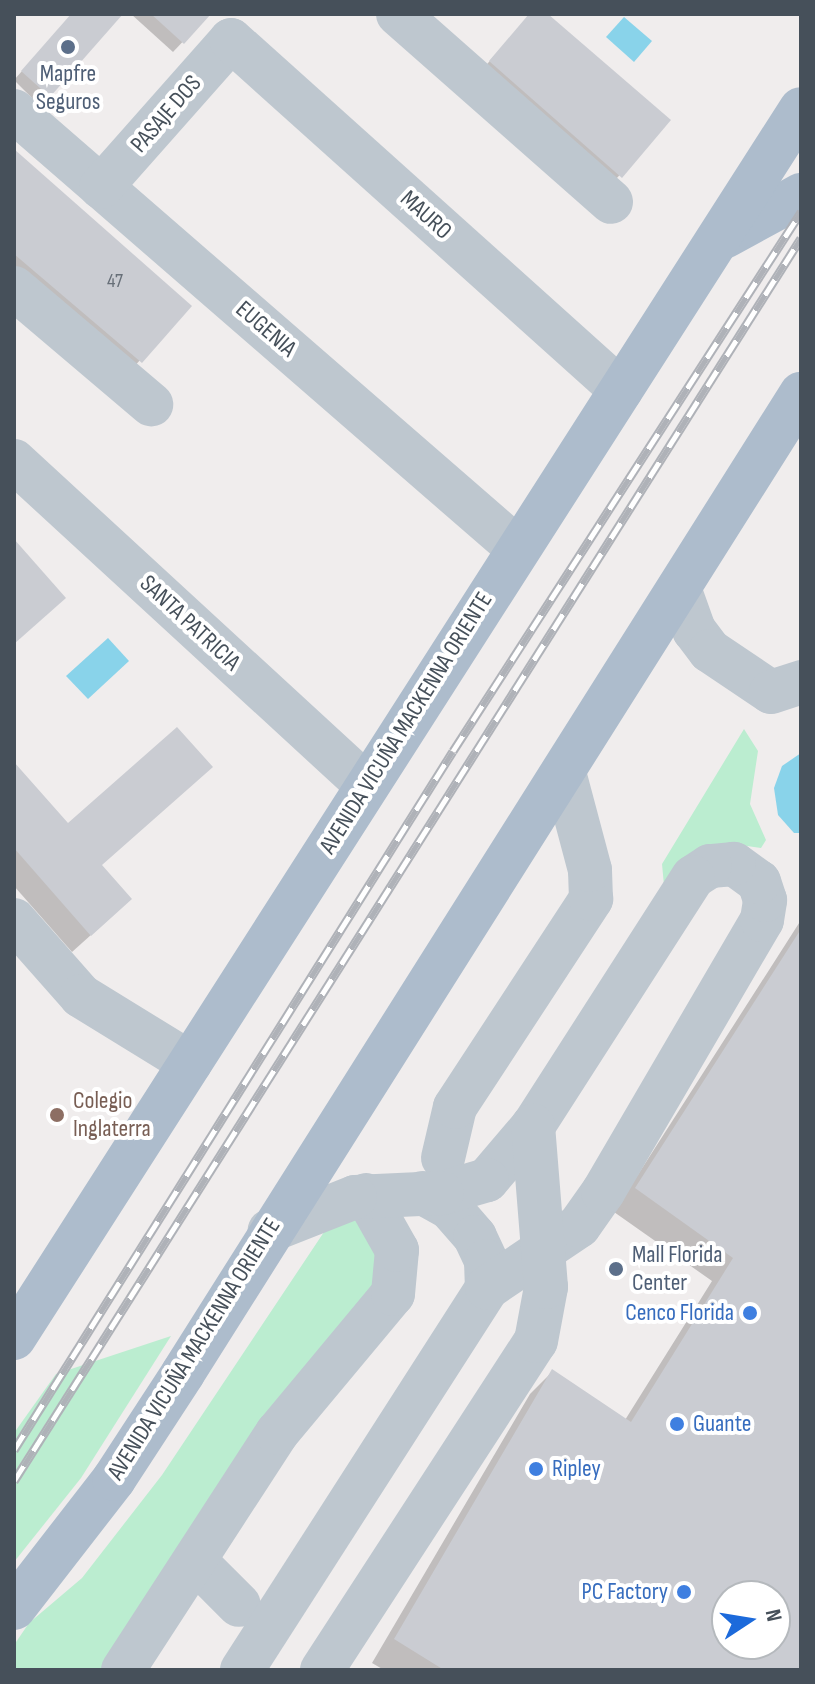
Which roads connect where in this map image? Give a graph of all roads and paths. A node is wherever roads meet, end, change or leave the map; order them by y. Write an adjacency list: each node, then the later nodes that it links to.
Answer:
1 (398, 14): 7 (street)
2 (231, 40): 5 (street, PASAJE DOS); 12 (street, MAURO)
3 (801, 109): 8 (main road, AVENIDA VICUÑA MACKENNA ORIENTE)
4 (14, 111): 5 (street, EUGENIA)
5 (101, 187): 16 (street, EUGENIA)
6 (801, 195): 8 (main road)
7 (611, 202)
8 (715, 242): 12 (main road, AVENIDA VICUÑA MACKENNA ORIENTE)
9 (14, 288): 14 (street)
10 (14, 321): 11 (street)
11 (55, 356)
12 (621, 390): 16 (main road, AVENIDA VICUÑA MACKENNA ORIENTE)
13 (801, 394): 17 (main road, AVENIDA VICUÑA MACKENNA ORIENTE)
14 (151, 404)
15 (14, 461): 20 (street, SANTA PATRICIA)
16 (517, 548): 20 (main road, AVENIDA VICUÑA MACKENNA ORIENTE)
17 (679, 588): 18 (street); 19 (main road, AVENIDA VICUÑA MACKENNA ORIENTE)
18 (783, 686)
19 (564, 772): 24 (street); 26 (main road, AVENIDA VICUÑA MACKENNA ORIENTE)
20 (366, 785): 22 (main road, AVENIDA VICUÑA MACKENNA ORIENTE)
21 (14, 920): 22 (street)
22 (190, 1063): 29 (main road, AVENIDA VICUÑA MACKENNA ORIENTE)
23 (533, 1126): 24 (street); 27 (street); 27 (street)
24 (433, 1176): 25 (street); 28 (street)
25 (366, 1195): 26 (street); 30 (street)
26 (269, 1231): 32 (main road, AVENIDA VICUÑA MACKENNA ORIENTE)
27 (543, 1248): 28 (street); 35 (street)
28 (487, 1288): 34 (street)
29 (14, 1338)
30 (195, 1561): 31 (street); 33 (street)
31 (239, 1605)
32 (14, 1608)
33 (123, 1670)
34 (242, 1670)
35 (322, 1670)

